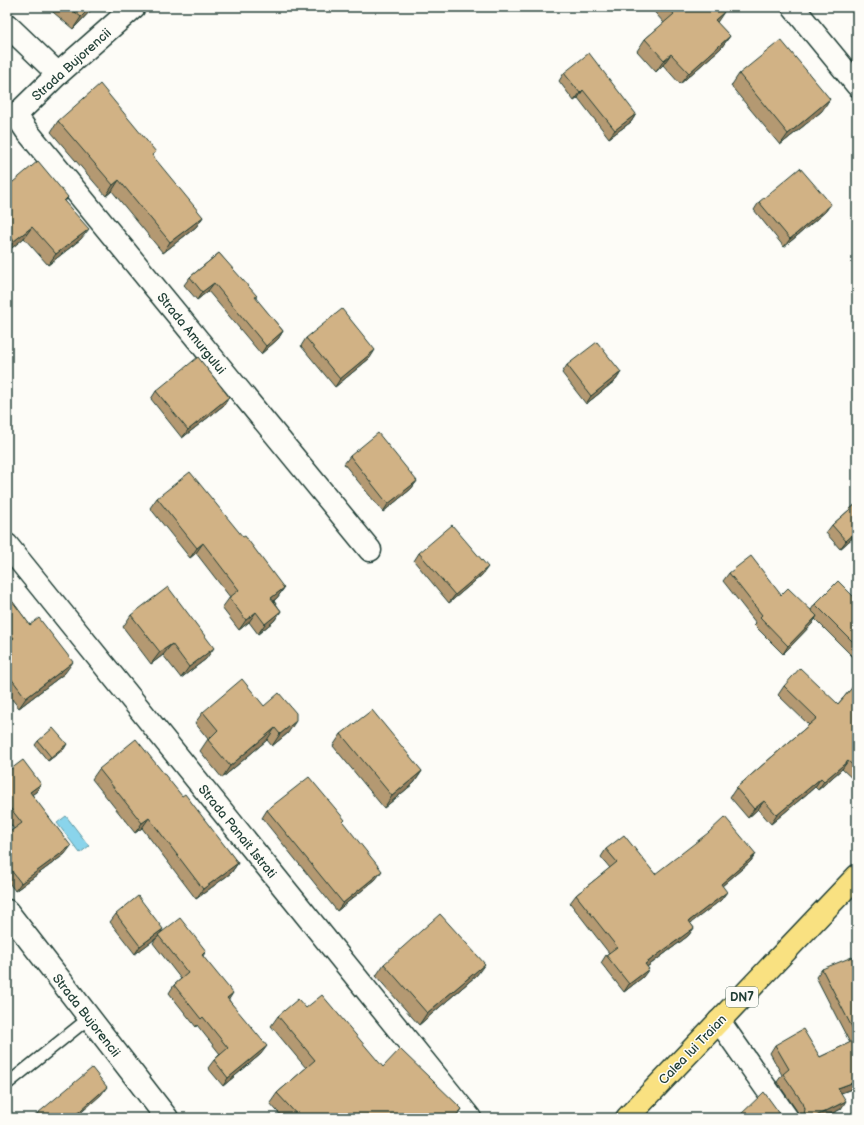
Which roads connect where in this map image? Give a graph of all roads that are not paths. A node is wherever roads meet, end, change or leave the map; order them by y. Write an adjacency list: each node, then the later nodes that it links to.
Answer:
1 (134, 7): 4 (street, Strada Bujorencii)
2 (793, 7): 5 (street)
3 (7, 25): 4 (street)
4 (58, 74): 6 (street, Strada Bujorencii)
5 (857, 85)
6 (11, 116): 8 (street, Strada Amurgului)
7 (7, 545): 15 (street, Strada Panait Istrati)
8 (370, 550)
9 (857, 876): 12 (highway, Calea lui Traian / DN7)
10 (7, 911): 11 (street, Strada Bujorencii)
11 (89, 1018): 13 (lane); 14 (street, Strada Bujorencii)
12 (719, 1021): 16 (highway, Calea lui Traian / DN7); 17 (street)
13 (7, 1084)
14 (167, 1118)
15 (470, 1118)
16 (627, 1118)
17 (787, 1118)

